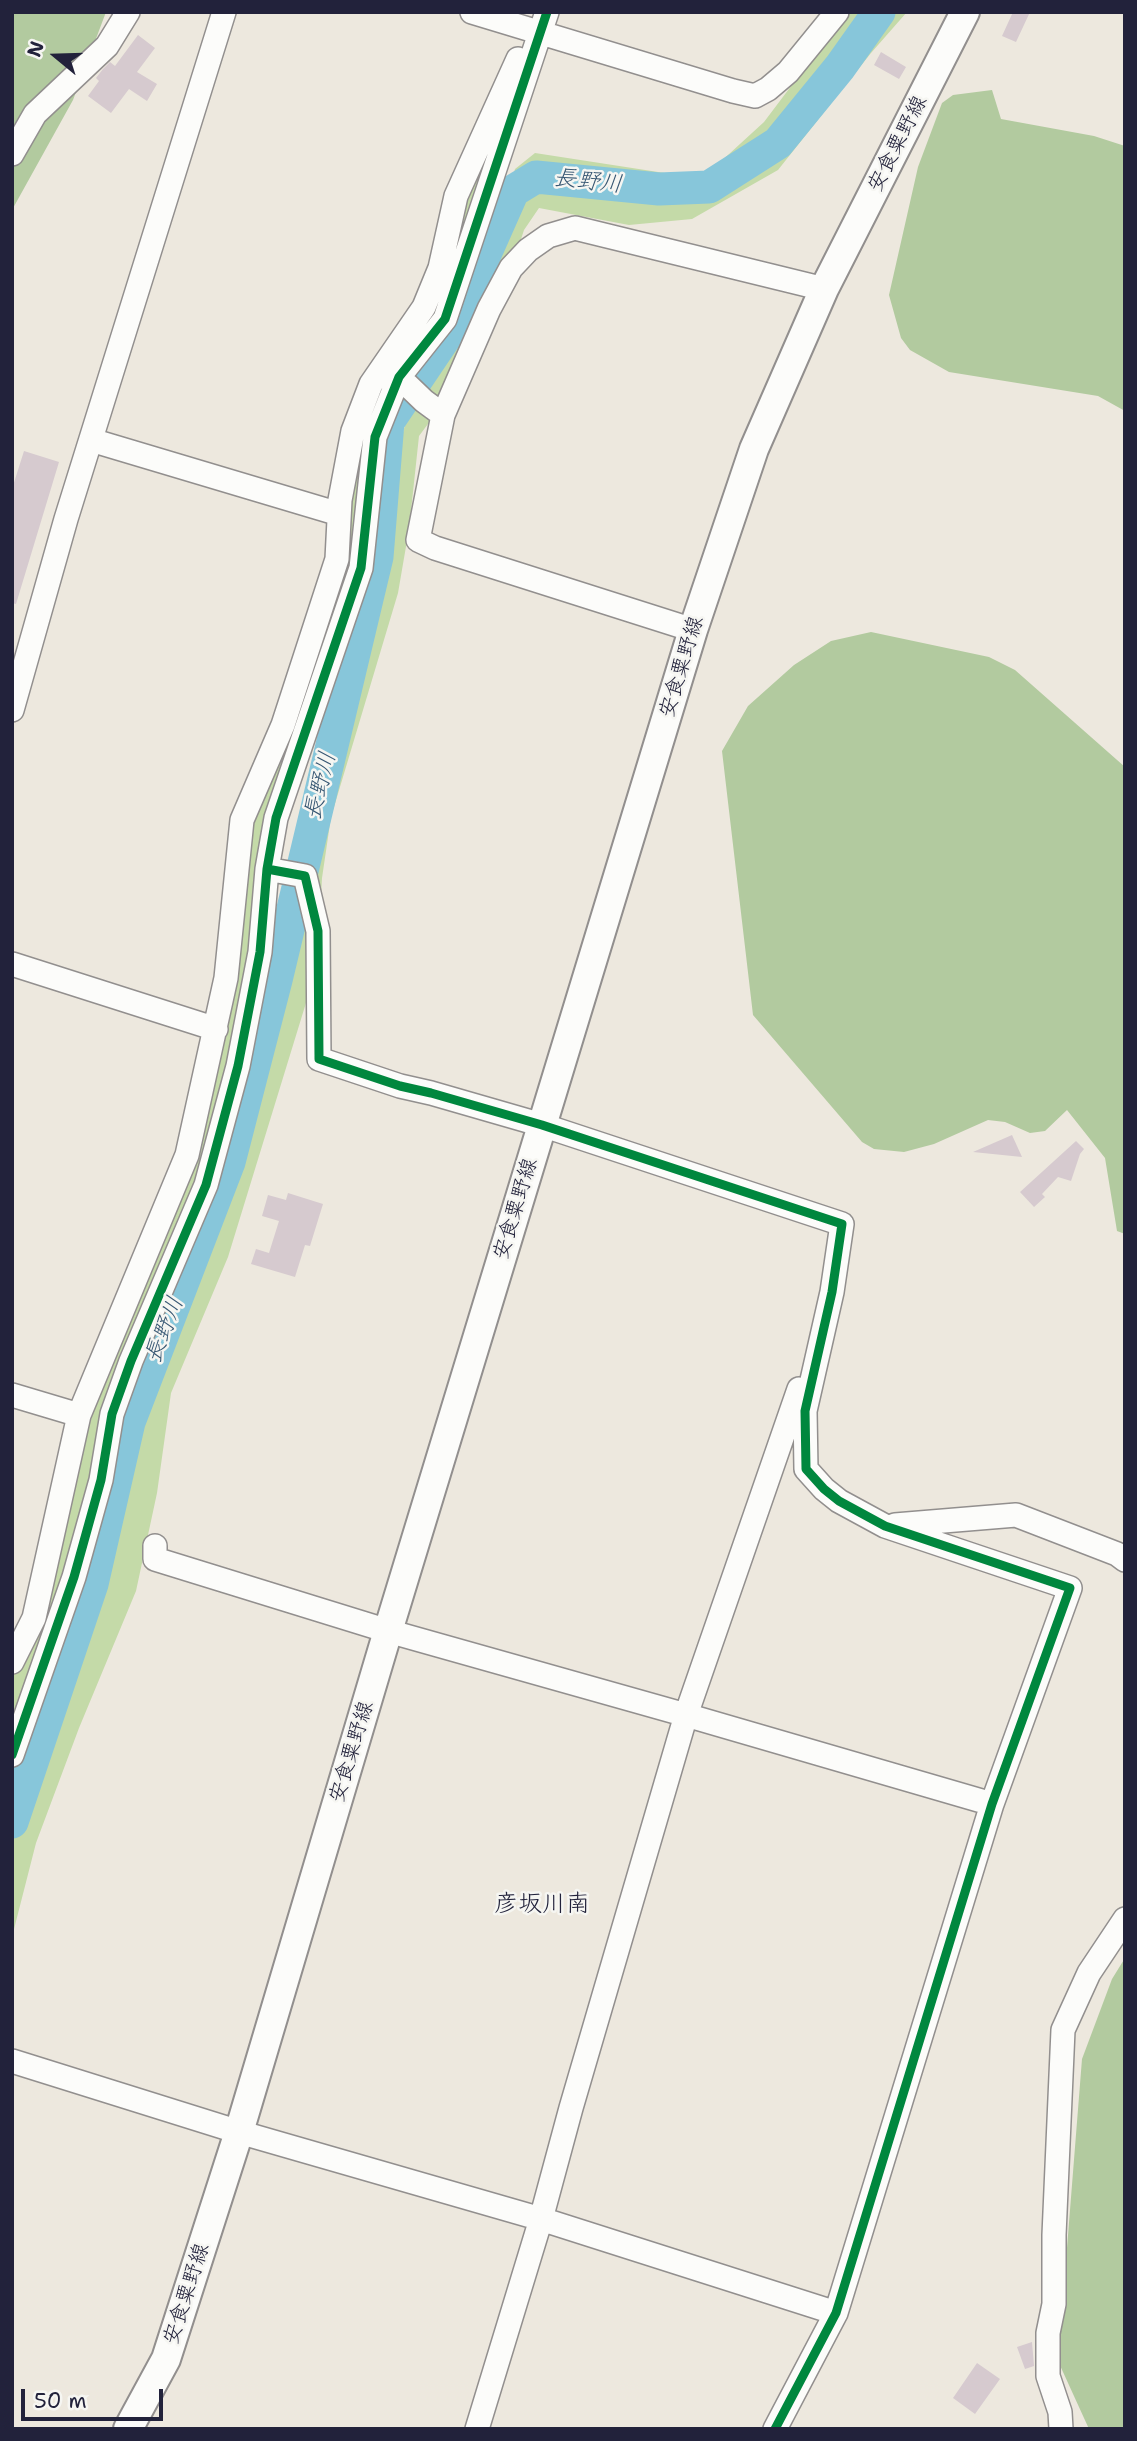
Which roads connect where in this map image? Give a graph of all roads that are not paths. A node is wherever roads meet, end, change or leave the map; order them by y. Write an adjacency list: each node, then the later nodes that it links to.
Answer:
1 (128, 12): 7 (street)
2 (224, 12): 11 (street)
3 (472, 12): 6 (street)
4 (837, 12): 6 (street)
5 (965, 12): 8 (main road, 安食粟野線)
6 (540, 26): 9 (street); 17 (street)
7 (12, 154)
8 (824, 289): 10 (street); 13 (main road, 安食粟野線)
9 (402, 379): 10 (street); 15 (street)
10 (443, 415): 13 (street)
11 (91, 440): 12 (street); 14 (street)
12 (329, 511)
13 (693, 629): 18 (main road, 安食粟野線)
14 (12, 710)
15 (270, 869): 18 (street); 28 (street)
16 (12, 964): 17 (street)
17 (216, 1029): 21 (street)
18 (542, 1125): 19 (street); 25 (main road, 安食粟野線)
19 (832, 1292): 22 (street); 27 (street)
20 (12, 1395): 21 (street)
21 (79, 1415): 26 (street)
22 (885, 1526): 24 (street); 29 (street)
23 (155, 1546): 25 (street)
24 (1125, 1560)
25 (388, 1631): 27 (street); 32 (main road, 安食粟野線)
26 (12, 1662)
27 (686, 1714): 29 (street); 33 (street)
28 (12, 1755)
29 (992, 1804): 34 (street)
30 (1125, 1919): 38 (street)
31 (12, 2060): 32 (street)
32 (239, 2132): 33 (street); 35 (main road, 安食粟野線)
33 (541, 2219): 34 (street); 36 (street)
34 (836, 2313): 37 (street)
35 (128, 2429)
36 (477, 2429)
37 (775, 2429)
38 (1061, 2429)

